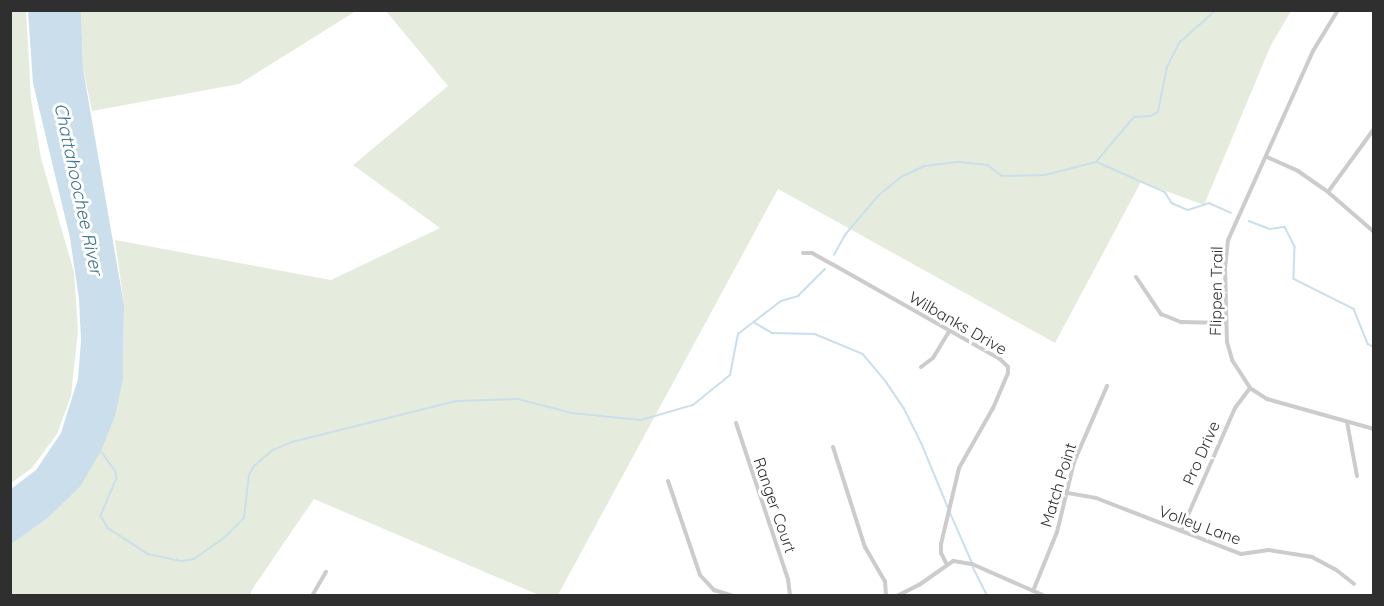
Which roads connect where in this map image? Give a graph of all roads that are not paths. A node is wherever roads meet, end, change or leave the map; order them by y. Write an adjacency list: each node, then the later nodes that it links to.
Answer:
1 (1338, 10): 3 (street, Flippen Trail)
2 (1374, 129): 4 (street)
3 (1267, 157): 4 (street); 8 (street, Flippen Trail)
4 (1328, 192): 5 (street)
5 (1374, 232)
6 (804, 253): 9 (street, Wilbanks Drive)
7 (1136, 277): 8 (street)
8 (1225, 323): 12 (street, Flippen Trail)
9 (949, 331): 10 (street); 21 (street, Wilbanks Drive)
10 (921, 368)
11 (1107, 386): 19 (street, Match Point)
12 (1250, 388): 13 (street, Flippen Trail); 20 (street, Pro Drive)
13 (1347, 422): 15 (street, Flippen Trail); 17 (street)
14 (736, 423): 27 (street, Ranger Court)
15 (1374, 429)
16 (833, 447): 28 (street)
17 (1357, 476)
18 (668, 481): 26 (street)
19 (1068, 493): 20 (street, Volley Lane); 24 (street, Match Point)
20 (1181, 531): 23 (street, Volley Lane)
21 (946, 563): 24 (street); 29 (street)
22 (326, 572): 25 (street)
23 (1354, 584)
24 (1033, 591): 30 (street)
25 (312, 596)
26 (734, 596)
27 (790, 596)
28 (886, 596)
29 (897, 596)
30 (1045, 596)

